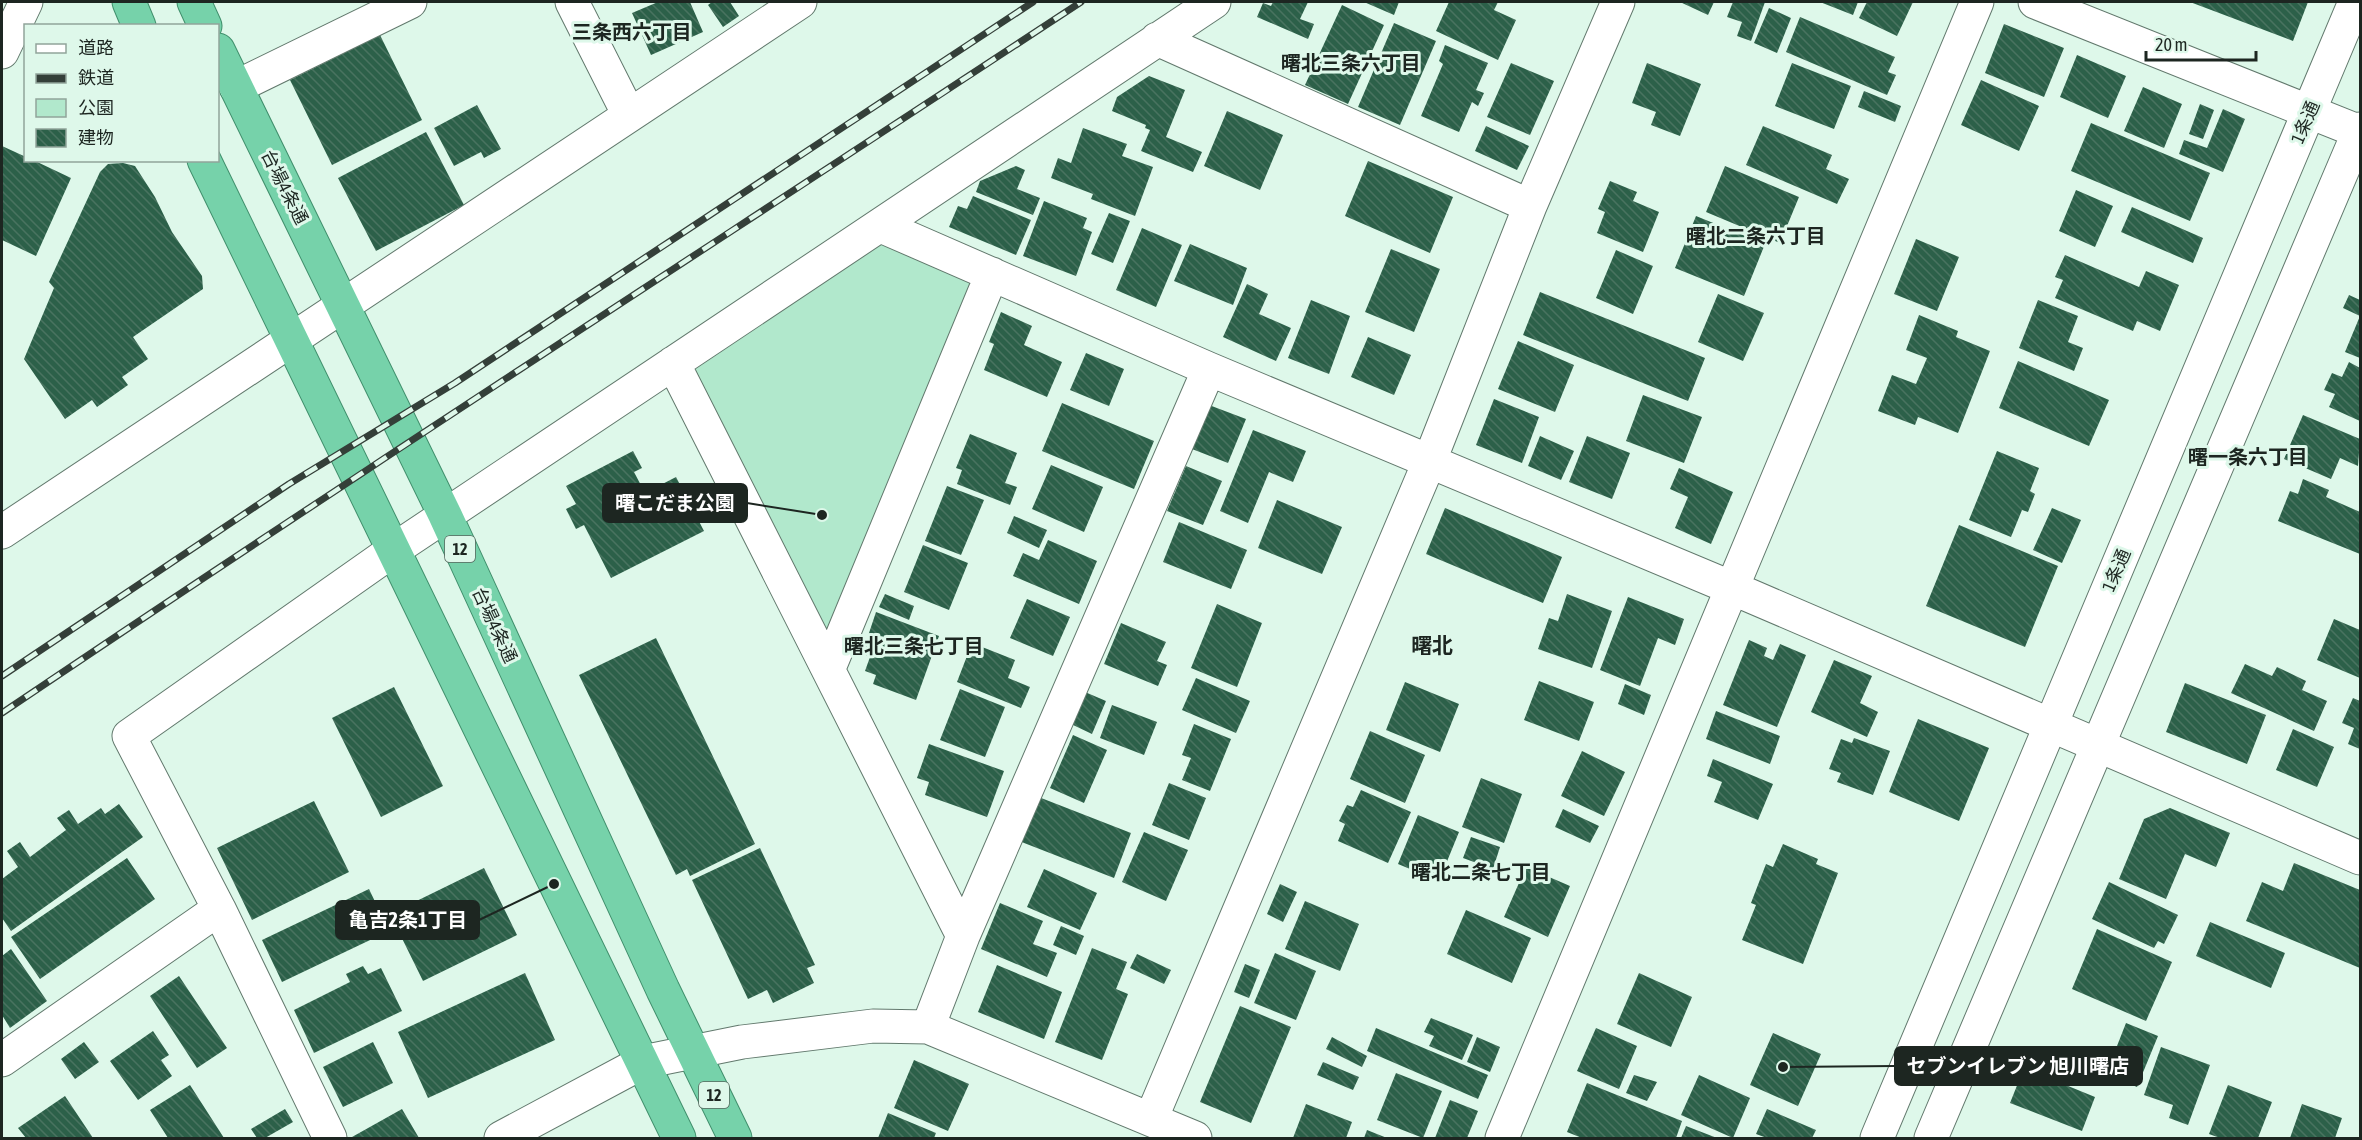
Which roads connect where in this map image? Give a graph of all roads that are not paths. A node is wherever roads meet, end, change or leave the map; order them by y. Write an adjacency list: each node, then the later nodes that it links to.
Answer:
1 (26, 2): 15 (street)
2 (129, 2): 12 (highway)
3 (194, 2): 13 (highway)
4 (410, 2): 17 (street)
5 (572, 2): 19 (street)
6 (800, 2): 19 (street)
7 (1214, 2): 14 (street)
8 (1618, 2): 22 (street)
9 (1977, 2): 33 (street)
10 (2035, 2): 18 (street)
11 (2355, 2): 18 (street, 1条通)
12 (138, 24)
13 (204, 24)
14 (1157, 39): 22 (street); 23 (street)
15 (2, 51)
16 (219, 52): 17 (highway, 台場4条通 / 12)
17 (236, 87): 25 (highway, 台場4条通 / 12)
18 (2309, 112): 20 (street); 35 (street, 1条通)
19 (629, 115): 25 (street)
20 (2360, 131): 36 (street)
21 (205, 162): 26 (highway)
22 (1530, 206): 29 (street)
23 (881, 226): 24 (street); 27 (street)
24 (992, 274): 28 (street); 34 (street)
25 (343, 303): 26 (street); 30 (highway, 台場4条通 / 12)
26 (289, 340): 31 (street); 32 (highway)
27 (673, 363): 30 (street); 34 (street)
28 (1209, 369): 29 (street); 39 (street)
29 (1430, 460): 33 (street); 44 (street)
30 (445, 515): 32 (street); 41 (highway, 台場4条通 / 12)
31 (2, 532)
32 (392, 550): 38 (street); 43 (highway)
33 (1732, 588): 35 (street); 50 (street)
34 (829, 668): 39 (street)
35 (2051, 724): 36 (street); 51 (street, 1条通)
36 (2098, 746): 37 (street); 52 (street)
37 (2361, 858)
38 (219, 909): 42 (street); 45 (street)
39 (963, 936): 40 (street)
40 (928, 1027): 41 (street); 44 (street)
41 (693, 1052): 43 (street); 48 (highway, 台場4条通 / 12)
42 (2, 1060)
43 (643, 1062): 46 (street); 47 (highway)
44 (1151, 1119): 49 (street)
45 (330, 1138)
46 (501, 1138)
47 (679, 1138)
48 (735, 1138)
49 (1195, 1138)
50 (1502, 1138)
51 (1876, 1138)
52 (1931, 1138)

